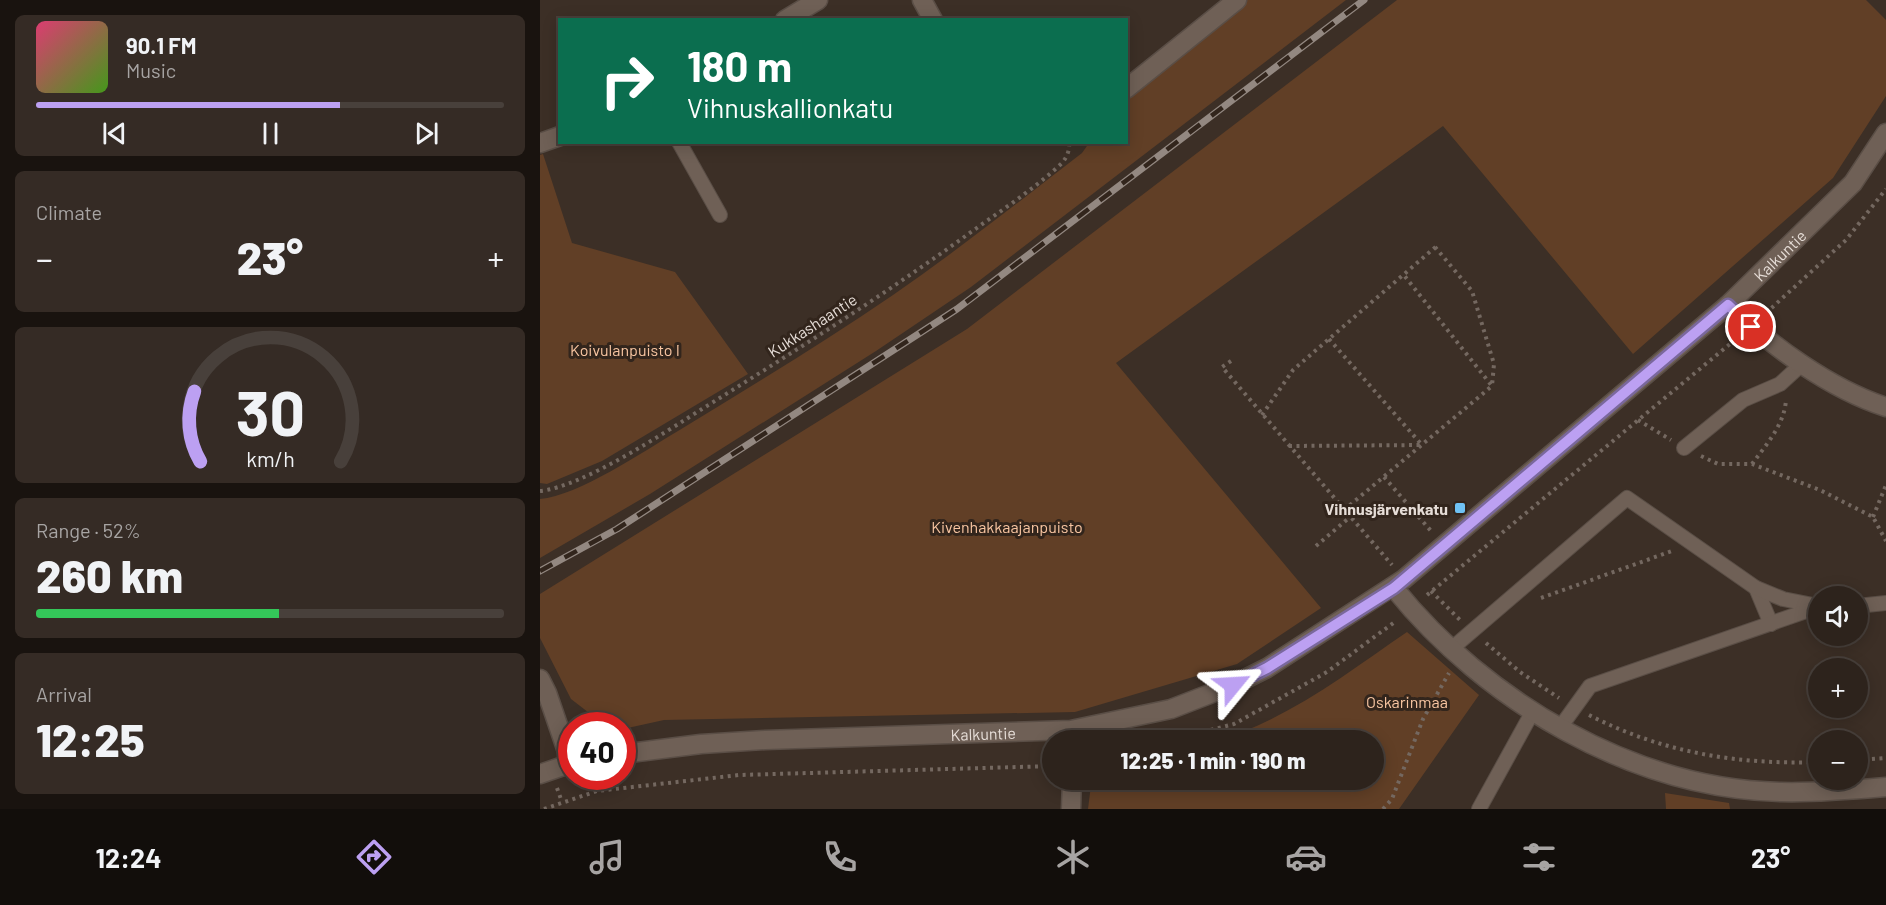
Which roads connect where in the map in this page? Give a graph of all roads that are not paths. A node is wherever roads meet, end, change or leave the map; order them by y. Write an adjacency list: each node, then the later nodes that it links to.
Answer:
1 (818, 0): 4 (street)
2 (922, 0): 5 (street)
3 (1231, 2): 6 (street)
4 (788, 18)
5 (932, 18)
6 (1128, 87)
7 (1886, 133): 12 (street, Kalkuntie)
8 (558, 137): 9 (street)
9 (540, 143)
10 (680, 144): 11 (lane)
11 (720, 215)
12 (1728, 305): 13 (street); 16 (street, Kalkuntie)
13 (1803, 363): 14 (street); 15 (lane)
14 (1886, 407)
15 (1684, 448)
16 (1399, 584): 23 (street); 28 (street, Kalkuntie)
17 (1756, 588): 19 (lane); 22 (lane); 23 (lane)
18 (1886, 603): 20 (lane)
19 (1808, 605)
20 (1868, 605)
21 (1808, 611): 22 (lane)
22 (1771, 624): 27 (lane)
23 (1454, 654): 25 (street)
24 (540, 680): 26 (street)
25 (1533, 711): 27 (street); 36 (lane)
26 (558, 725)
27 (1559, 729): 33 (street)
28 (1093, 730)
29 (1042, 736): 30 (street, Kalkuntie)
30 (636, 752)
31 (558, 768): 32 (street)
32 (540, 774)
33 (1886, 787)
34 (1072, 790): 35 (street)
35 (1071, 809)
36 (1479, 809)

